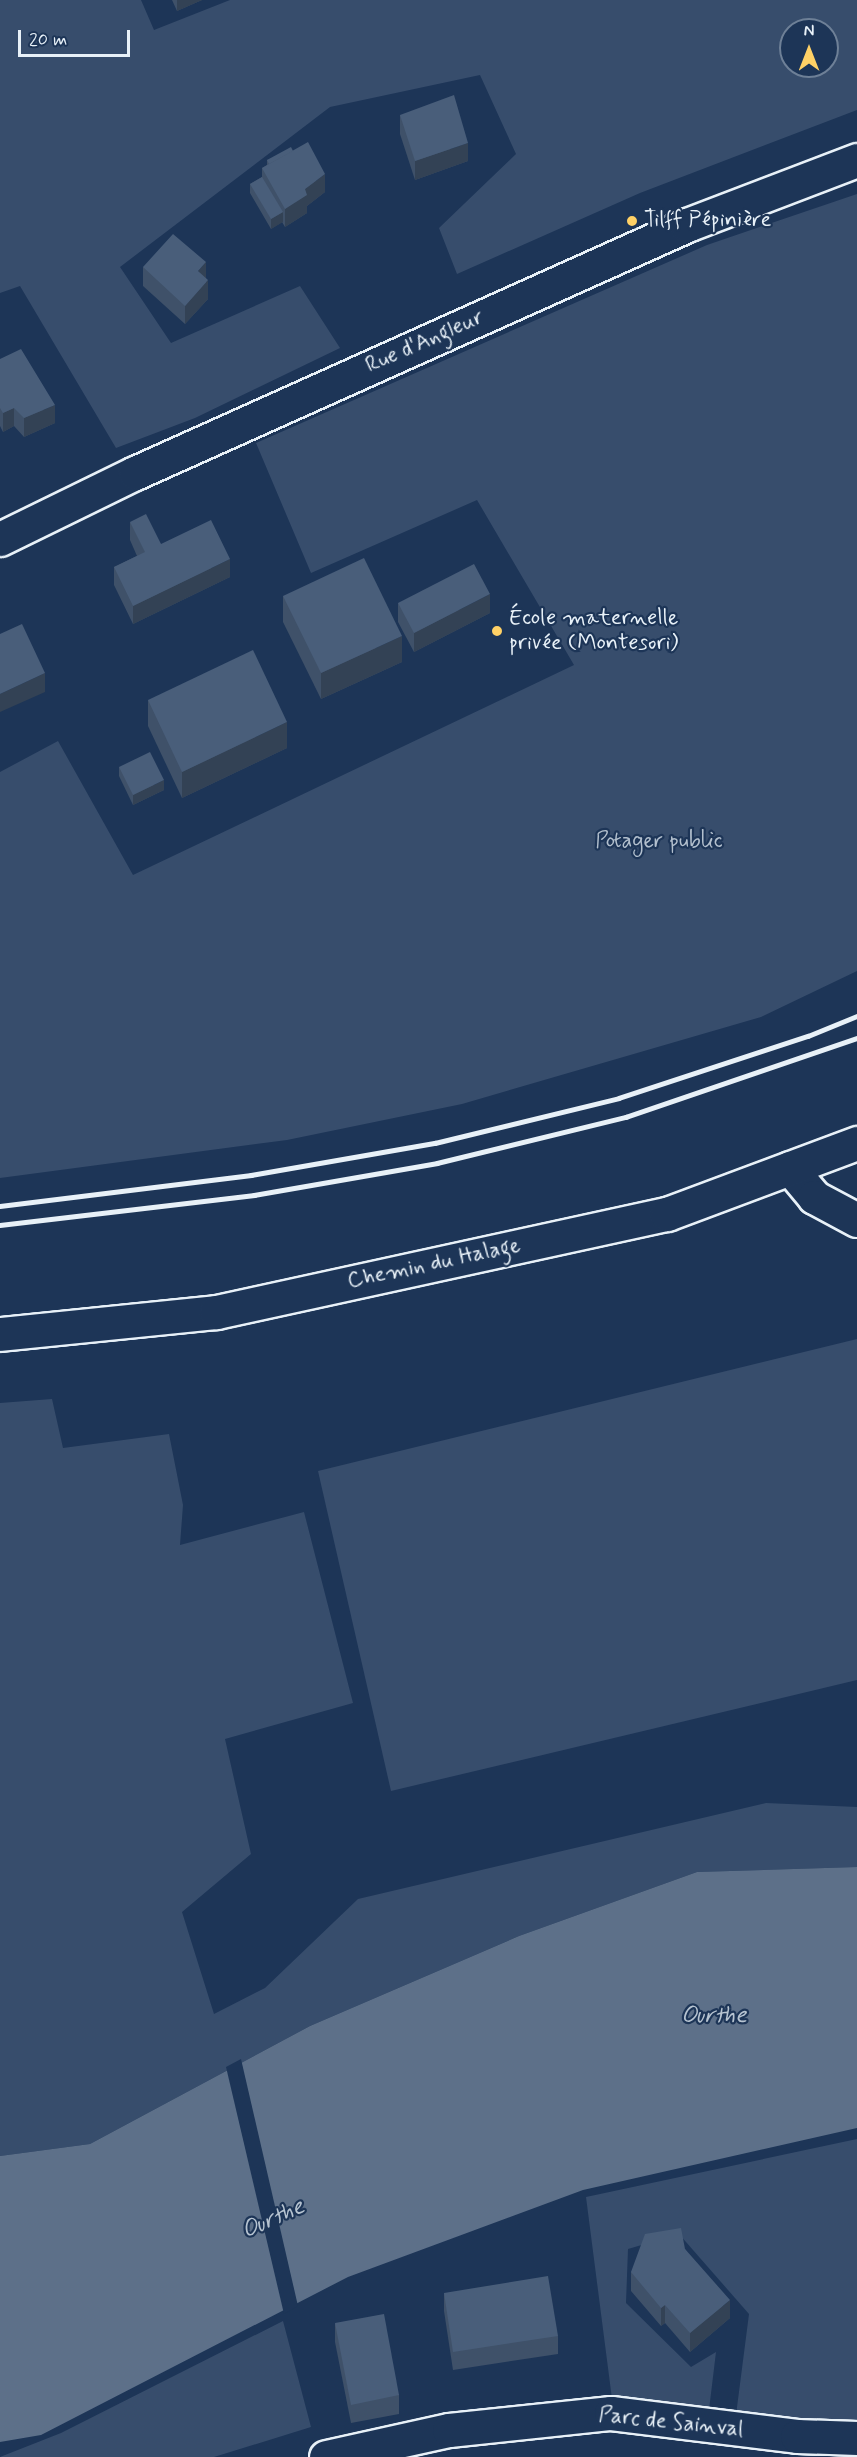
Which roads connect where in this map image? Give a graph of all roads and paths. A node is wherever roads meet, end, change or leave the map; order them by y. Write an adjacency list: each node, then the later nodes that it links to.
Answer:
1 (857, 160): 2 (street, Rue d'Angleur)
2 (0, 539)
3 (857, 1143): 4 (street, Chemin du Halage)
4 (790, 1168): 5 (street); 6 (street, Chemin du Halage)
5 (857, 1220)
6 (0, 1334)
7 (857, 2438): 8 (street, Parc de Sainval)
8 (326, 2457)

